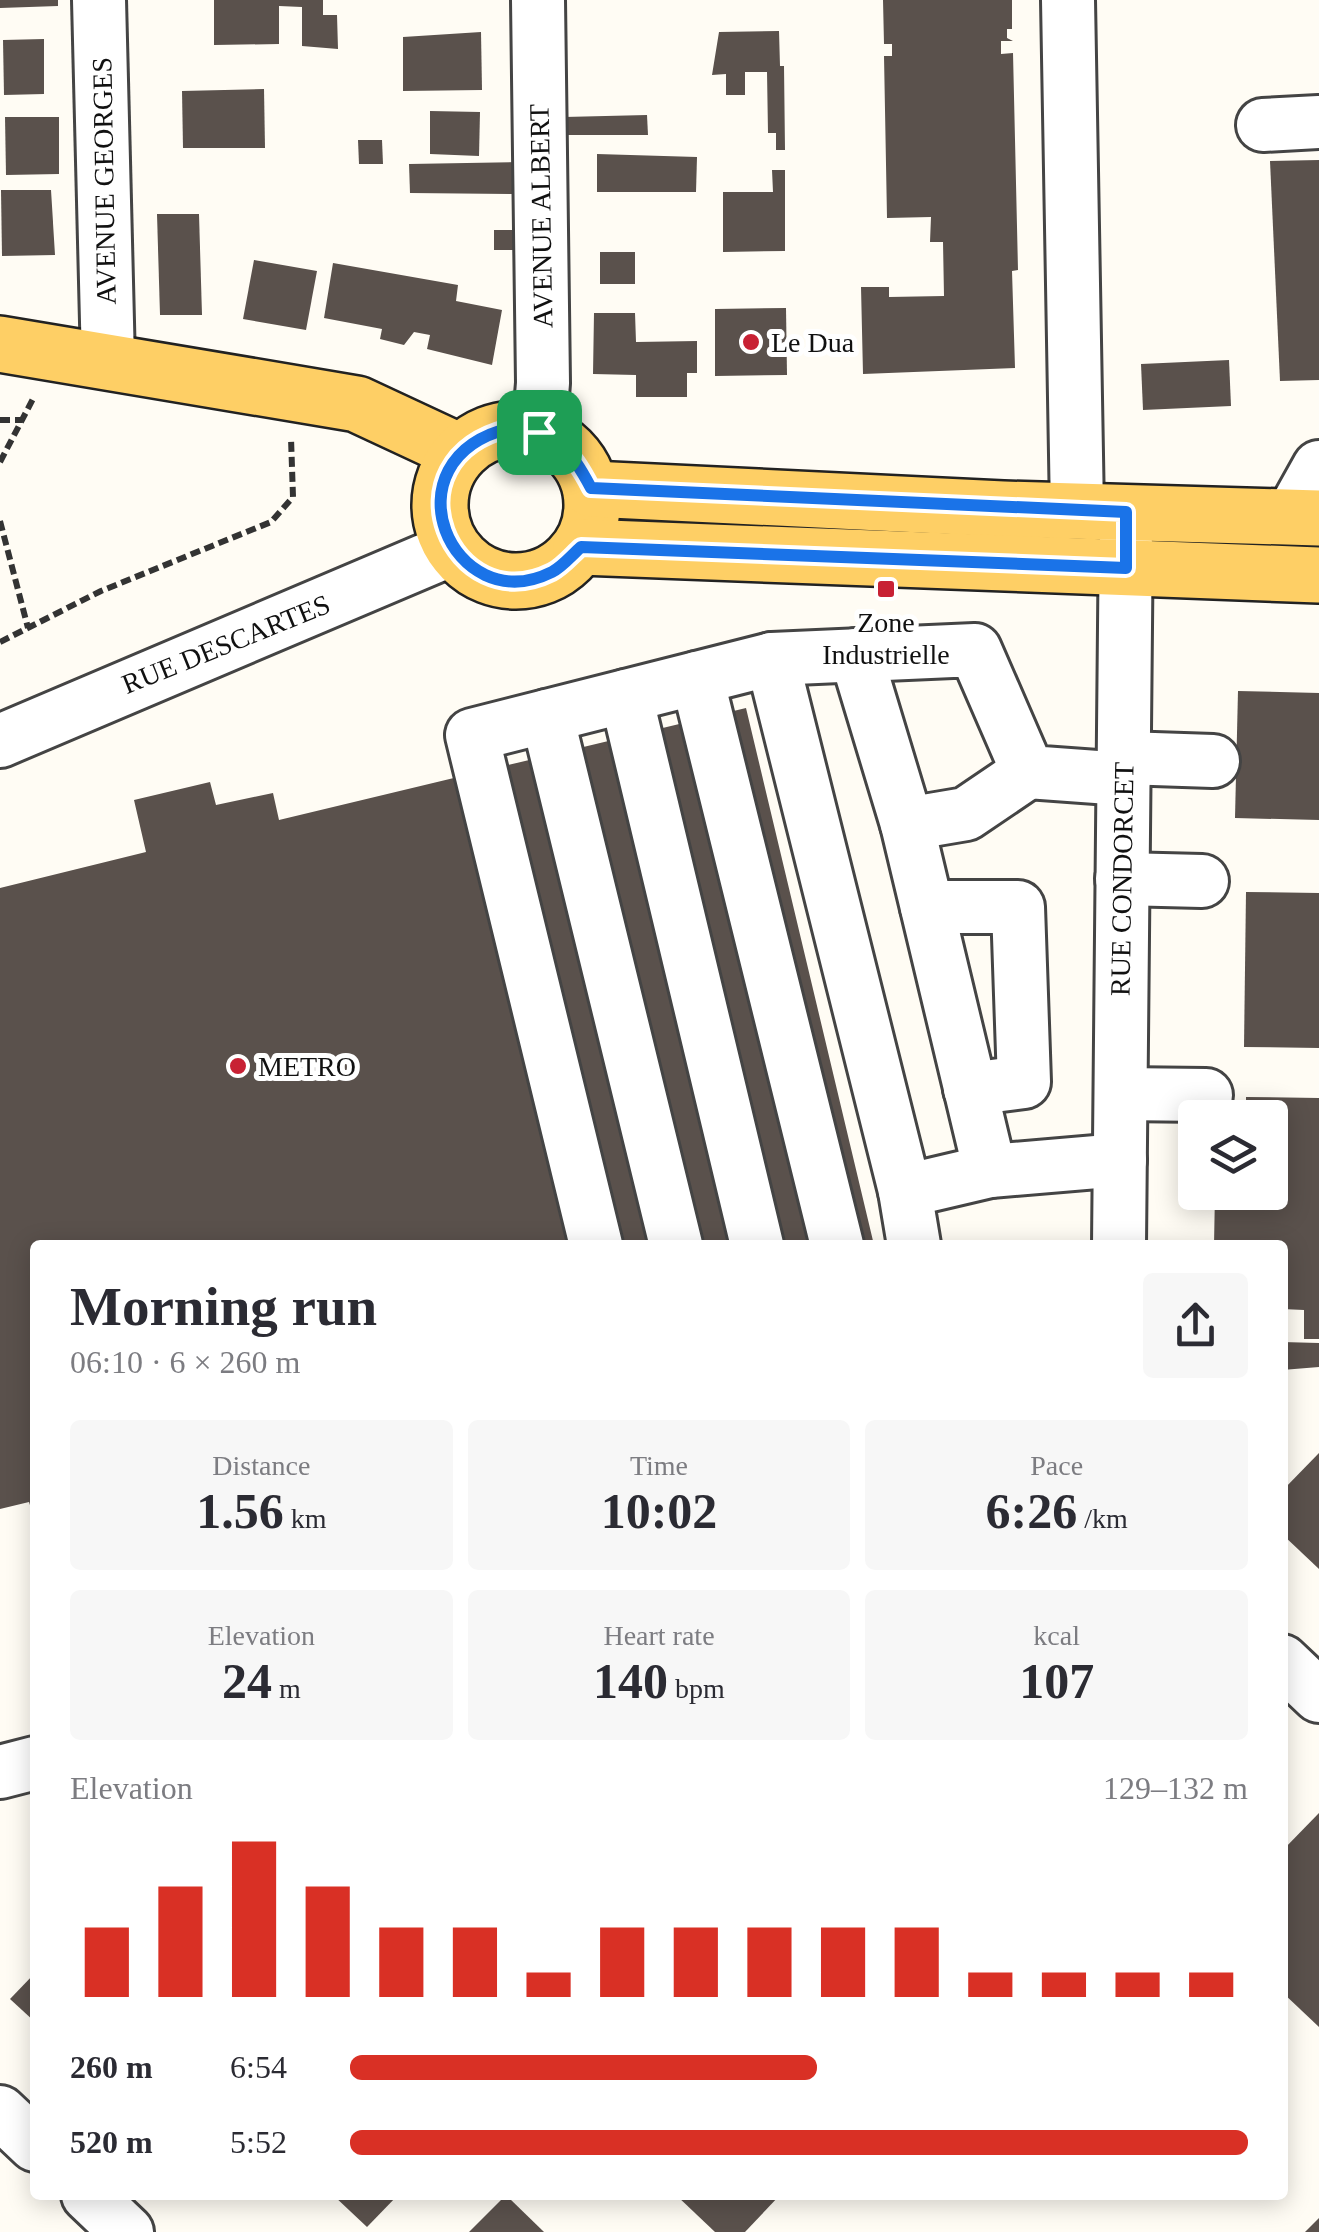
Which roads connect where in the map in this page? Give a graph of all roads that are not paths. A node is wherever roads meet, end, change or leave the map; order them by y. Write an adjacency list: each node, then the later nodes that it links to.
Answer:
1 (99, 0): 7 (street, AVENUE GEORGES)
2 (538, 0): 8 (street, AVENUE ALBERT)
3 (1068, 0): 12 (street, RUE CONDORCET)
4 (1319, 122): 5 (street)
5 (1263, 125)
6 (22, 348): 7 (main road)
7 (108, 362): 9 (main road)
8 (539, 432): 9 (main road); 11 (main road)
9 (460, 452): 15 (main road)
10 (1319, 466): 13 (street)
11 (591, 488): 12 (main road); 14 (main road)
12 (1102, 512): 13 (main road); 16 (street, RUE CONDORCET)
13 (1305, 518)
14 (581, 547): 15 (main road); 16 (main road)
15 (452, 549): 23 (street, RUE DESCARTES)
16 (1126, 568): 17 (main road); 25 (street, RUE CONDORCET)
17 (1319, 574)
18 (856, 655): 19 (street); 26 (street); 27 (street)
19 (772, 659): 20 (street); 36 (street)
20 (697, 678): 21 (street); 40 (street)
21 (626, 696): 22 (street); 39 (street)
22 (547, 716): 37 (street); 38 (street)
23 (0, 741)
24 (1213, 761): 25 (street)
25 (1124, 768): 26 (street); 28 (street, RUE CONDORCET)
26 (1028, 772): 27 (street)
27 (907, 824): 30 (street)
28 (1122, 879): 29 (street); 32 (street, RUE CONDORCET)
29 (1202, 881)
30 (927, 907): 31 (street); 31 (street)
31 (970, 1089): 35 (street)
32 (1120, 1094): 33 (street); 34 (street, RUE CONDORCET)
33 (1206, 1095)
34 (1120, 1160): 35 (street); 42 (street, RUE CONDORCET)
35 (990, 1171): 36 (street)
36 (906, 1191): 41 (street)
37 (595, 1240)
38 (675, 1240)
39 (756, 1240)
40 (837, 1240)
41 (913, 1240)
42 (1119, 1240)
43 (1288, 1667): 44 (street)
44 (1319, 1696)
45 (30, 1764): 46 (street)
46 (0, 1772)
47 (0, 2112): 48 (street)
48 (30, 2140)
49 (93, 2200): 50 (street)
50 (127, 2232)

